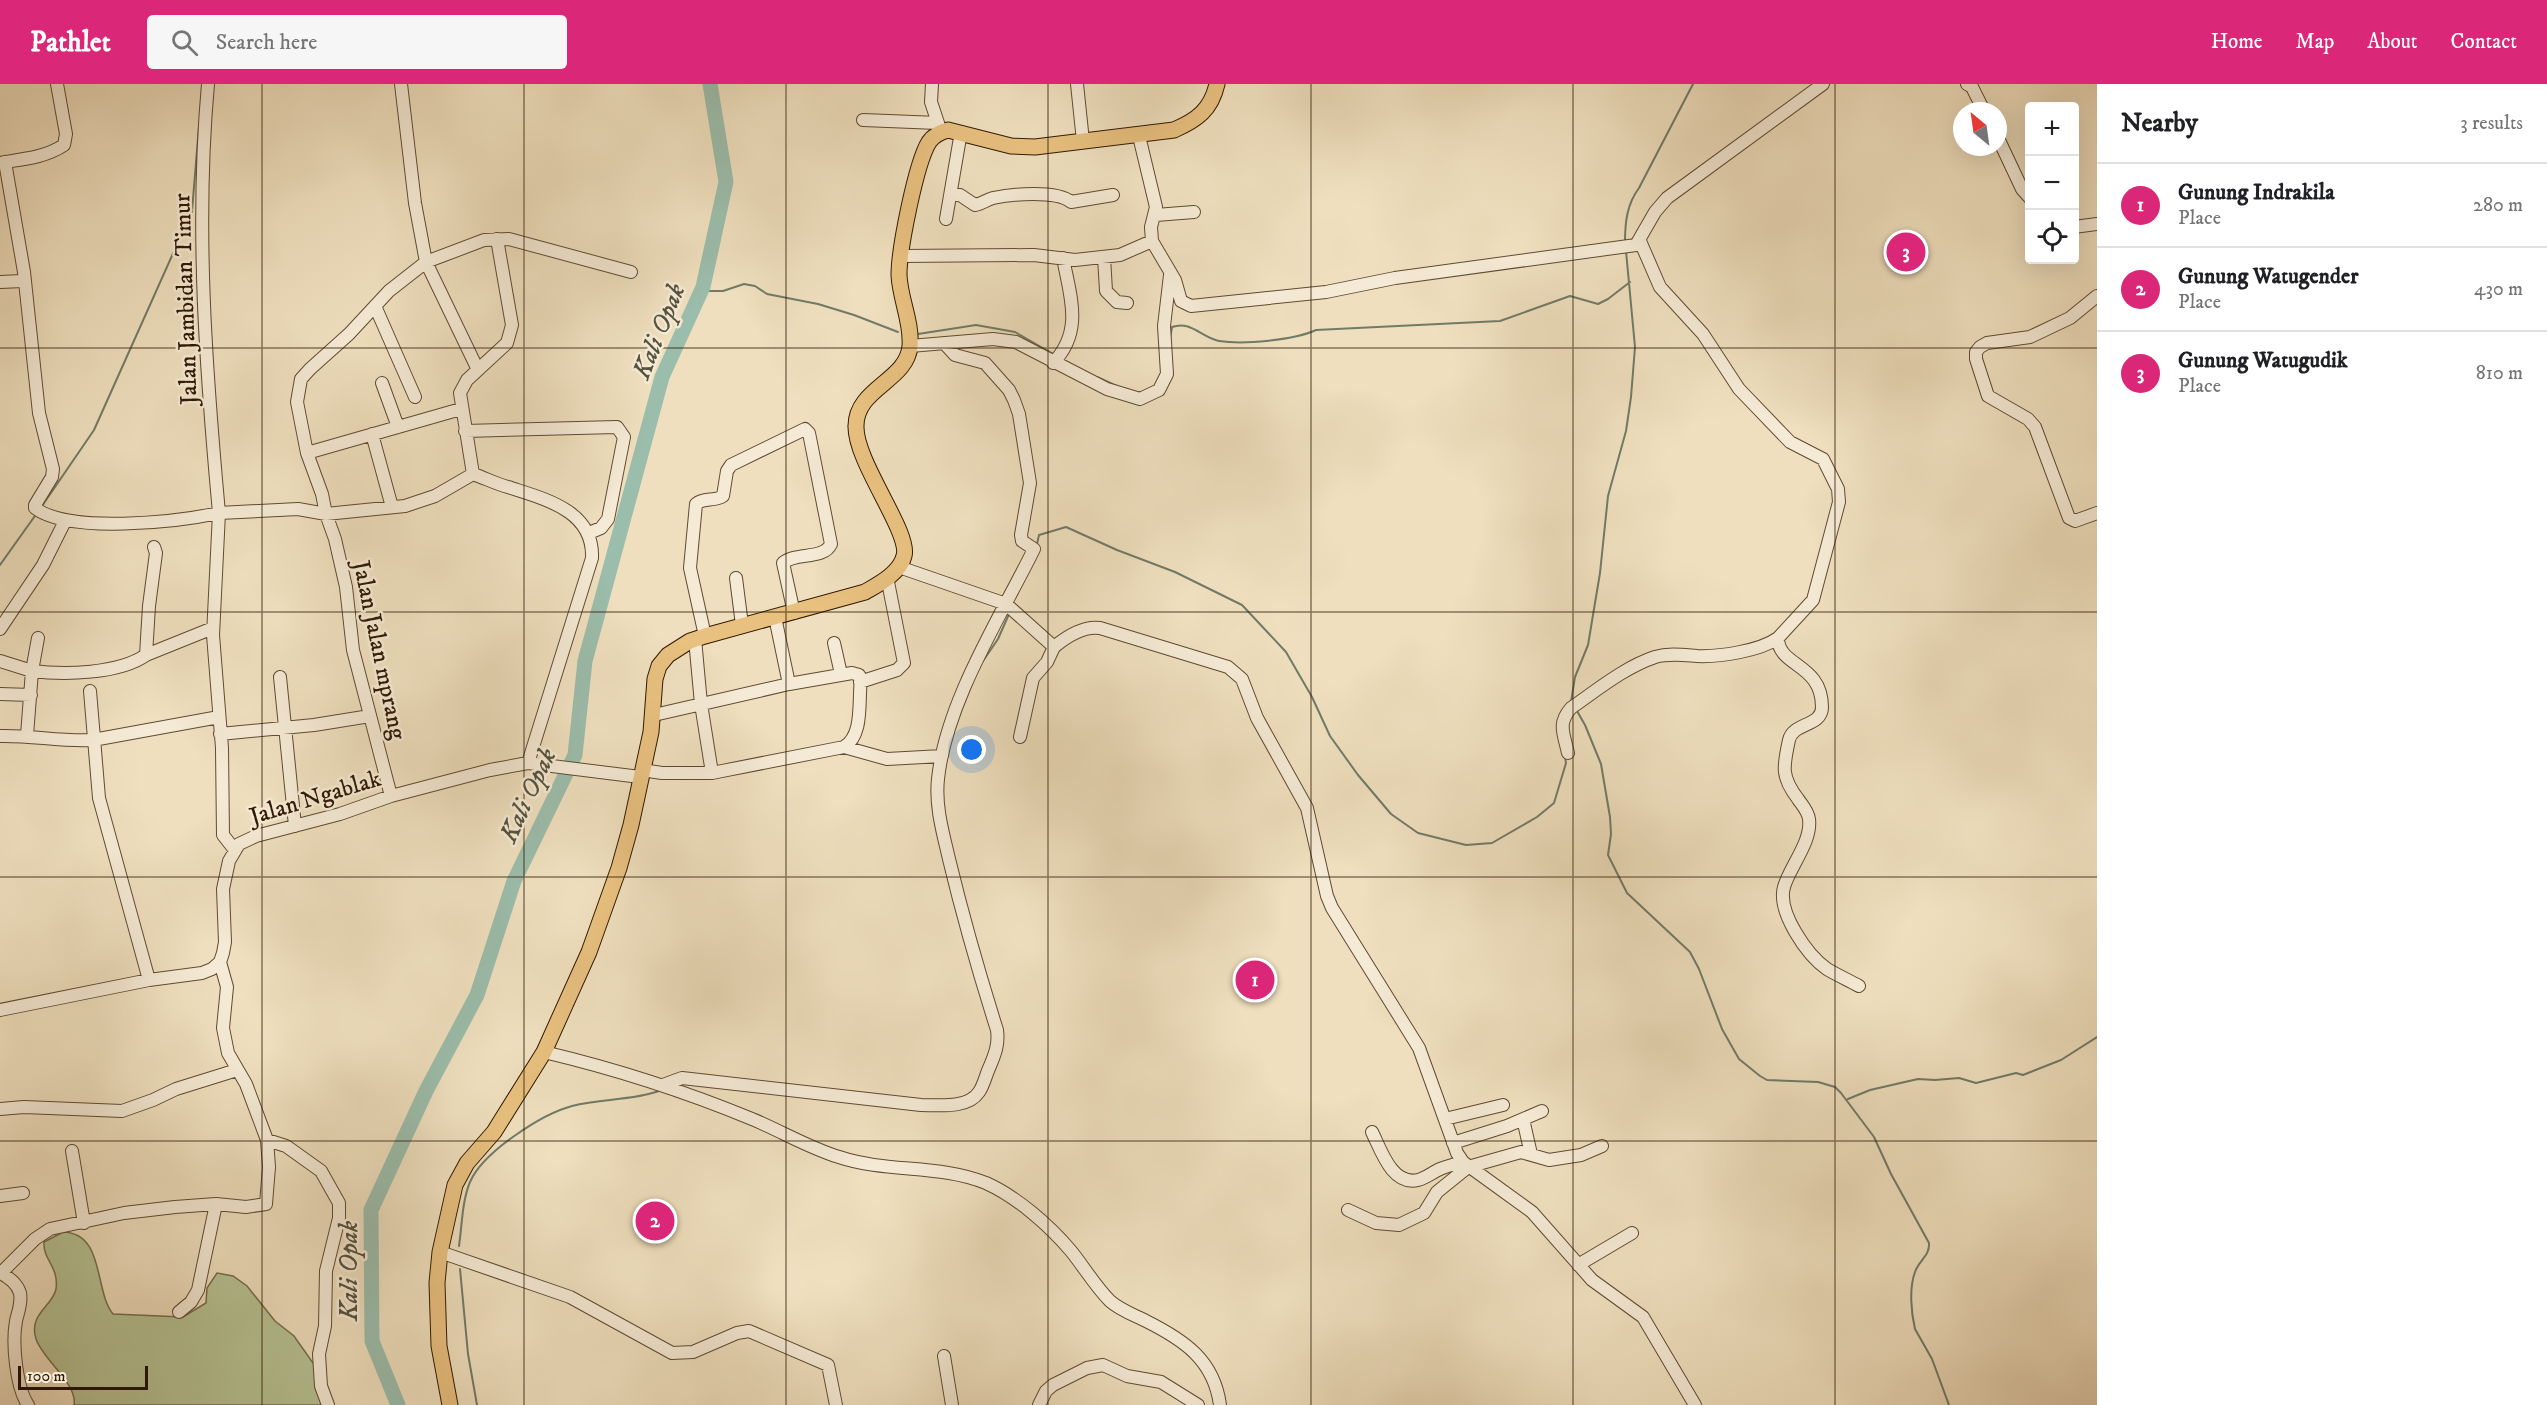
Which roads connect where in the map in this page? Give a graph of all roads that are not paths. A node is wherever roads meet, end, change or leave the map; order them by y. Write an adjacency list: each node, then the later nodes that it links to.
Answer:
1 (57, 84): 16 (street)
2 (208, 84): 52 (street, Jalan Jambidan Timur)
3 (401, 84): 31 (street)
4 (932, 84): 11 (street)
5 (1077, 84): 14 (street)
6 (1217, 84): 13 (main road)
7 (1823, 84): 27 (street)
8 (1967, 84): 9 (street)
9 (1980, 102)
10 (863, 120): 11 (street)
11 (940, 127): 12 (main road); 28 (main road)
12 (961, 132): 14 (main road); 18 (street)
13 (1139, 136): 14 (main road); 21 (street)
14 (1083, 141)
15 (2006, 156): 17 (street)
16 (2, 163): 34 (street)
17 (2025, 192)
18 (950, 195): 19 (street); 22 (street)
19 (1113, 195)
20 (1194, 212): 21 (street)
21 (1156, 215): 26 (street)
22 (946, 219)
23 (2097, 224): 24 (street)
24 (2079, 226)
25 (496, 239): 31 (street, Jalan Jalan mprang); 33 (street, Jalan Jalan mprang); 42 (street)
26 (1152, 241): 29 (street); 32 (street)
27 (1630, 245): 32 (street); 68 (street)
28 (900, 256): 30 (street); 40 (main road)
29 (1104, 257): 30 (street); 37 (street)
30 (1063, 258): 41 (street)
31 (426, 262): 38 (street, Jalan Jalan mprang); 42 (street)
32 (1170, 270): 41 (street)
33 (631, 272)
34 (23, 281): 35 (street); 55 (street)
35 (0, 282)
36 (2097, 296): 53 (street)
37 (1127, 303)
38 (375, 306): 44 (street); 49 (street, Jalan Jalan mprang)
39 (944, 343): 40 (street); 41 (street); 60 (street)
40 (910, 346): 58 (main road)
41 (1057, 358)
42 (478, 370): 45 (street)
43 (382, 383): 46 (street)
44 (415, 397)
45 (461, 409): 46 (street); 47 (street)
46 (398, 427): 48 (street)
47 (465, 431): 50 (street); 56 (street)
48 (372, 434): 49 (street); 51 (street)
49 (307, 453): 54 (street, Jalan Jalan mprang)
50 (473, 474): 51 (street); 56 (street)
51 (392, 507): 54 (street)
52 (219, 513): 54 (street); 55 (street); 64 (street, Jalan Jambidan Timur)
53 (2097, 513)
54 (326, 514): 83 (street, Jalan Jalan mprang)
55 (65, 521): 65 (street)
56 (589, 533): 94 (street)
57 (154, 547): 71 (street)
58 (893, 572): 60 (street); 61 (main road); 76 (street)
59 (736, 578): 63 (street)
60 (1006, 604): 70 (street); 93 (street)
61 (794, 613): 62 (main road); 67 (street)
62 (775, 617): 63 (main road); 77 (street)
63 (742, 626): 67 (main road)
64 (213, 628): 71 (street); 84 (street, Jalan Jambidan Timur)
65 (0, 629)
66 (38, 638): 73 (street)
67 (700, 638): 81 (street); 82 (main road)
68 (1778, 638): 92 (street); 102 (street)
69 (834, 643): 74 (street)
70 (1054, 647): 89 (street); 110 (street)
71 (146, 655): 73 (street)
72 (0, 661): 73 (street)
73 (32, 670): 80 (street)
74 (841, 674): 76 (street); 77 (street)
75 (280, 677): 85 (street)
76 (860, 682): 91 (street)
77 (789, 684): 81 (street)
78 (90, 691): 90 (street)
79 (0, 694): 80 (street)
80 (31, 695): 87 (street)
81 (701, 704): 82 (street); 95 (street)
82 (654, 715): 96 (main road)
83 (370, 716): 85 (street); 97 (street, Jalan Jalan mprang)
84 (219, 717): 86 (street, Jalan Jambidan Timur); 90 (street)
85 (286, 727): 86 (street); 98 (street)
86 (220, 734): 99 (street, Jalan Jambidan Timur)
87 (27, 735): 88 (street); 90 (street)
88 (0, 736)
89 (1020, 736)
90 (93, 740): 101 (street)
91 (844, 747): 93 (street); 95 (street, Jalan Ngablak)
92 (1568, 753)
93 (942, 756): 106 (street)
94 (528, 763): 96 (street, Jalan Ngablak); 97 (street, Jalan Ngablak)
95 (712, 773): 96 (street, Jalan Ngablak)
96 (641, 774): 104 (main road)
97 (391, 796): 98 (street, Jalan Ngablak)
98 (295, 826): 99 (street, Jalan Ngablak)
99 (234, 849): 100 (street, Jalan Ngablak)
100 (220, 962): 101 (street); 105 (street)
101 (149, 980): 103 (street)
102 (1859, 986)
103 (0, 1010)
104 (544, 1052): 106 (street); 125 (main road)
105 (237, 1070): 108 (street); 113 (street)
106 (663, 1085): 137 (street)
107 (1503, 1104): 110 (street)
108 (0, 1108)
109 (1542, 1111): 111 (street)
110 (1445, 1119): 114 (street)
111 (1523, 1119): 114 (street); 117 (street)
112 (1372, 1132): 118 (street)
113 (267, 1140): 121 (street); 131 (street)
114 (1453, 1143): 118 (street)
115 (1602, 1146): 117 (street)
116 (72, 1151): 123 (street)
117 (1530, 1154): 118 (street)
118 (1466, 1165): 122 (street); 126 (street)
119 (23, 1193): 120 (street)
120 (0, 1197)
121 (216, 1204): 123 (street); 128 (street)
122 (1348, 1210)
123 (84, 1223): 127 (street)
124 (1632, 1233): 126 (street)
125 (440, 1252): 132 (main road); 133 (street)
126 (1578, 1265): 138 (street)
127 (0, 1273): 130 (street)
128 (179, 1312)
129 (944, 1356): 134 (street)
130 (28, 1405)
131 (328, 1405)
132 (450, 1405)
133 (836, 1405)
134 (952, 1405)
135 (1039, 1405): 136 (street)
136 (1198, 1405)
137 (1220, 1405)
138 (1695, 1405)

